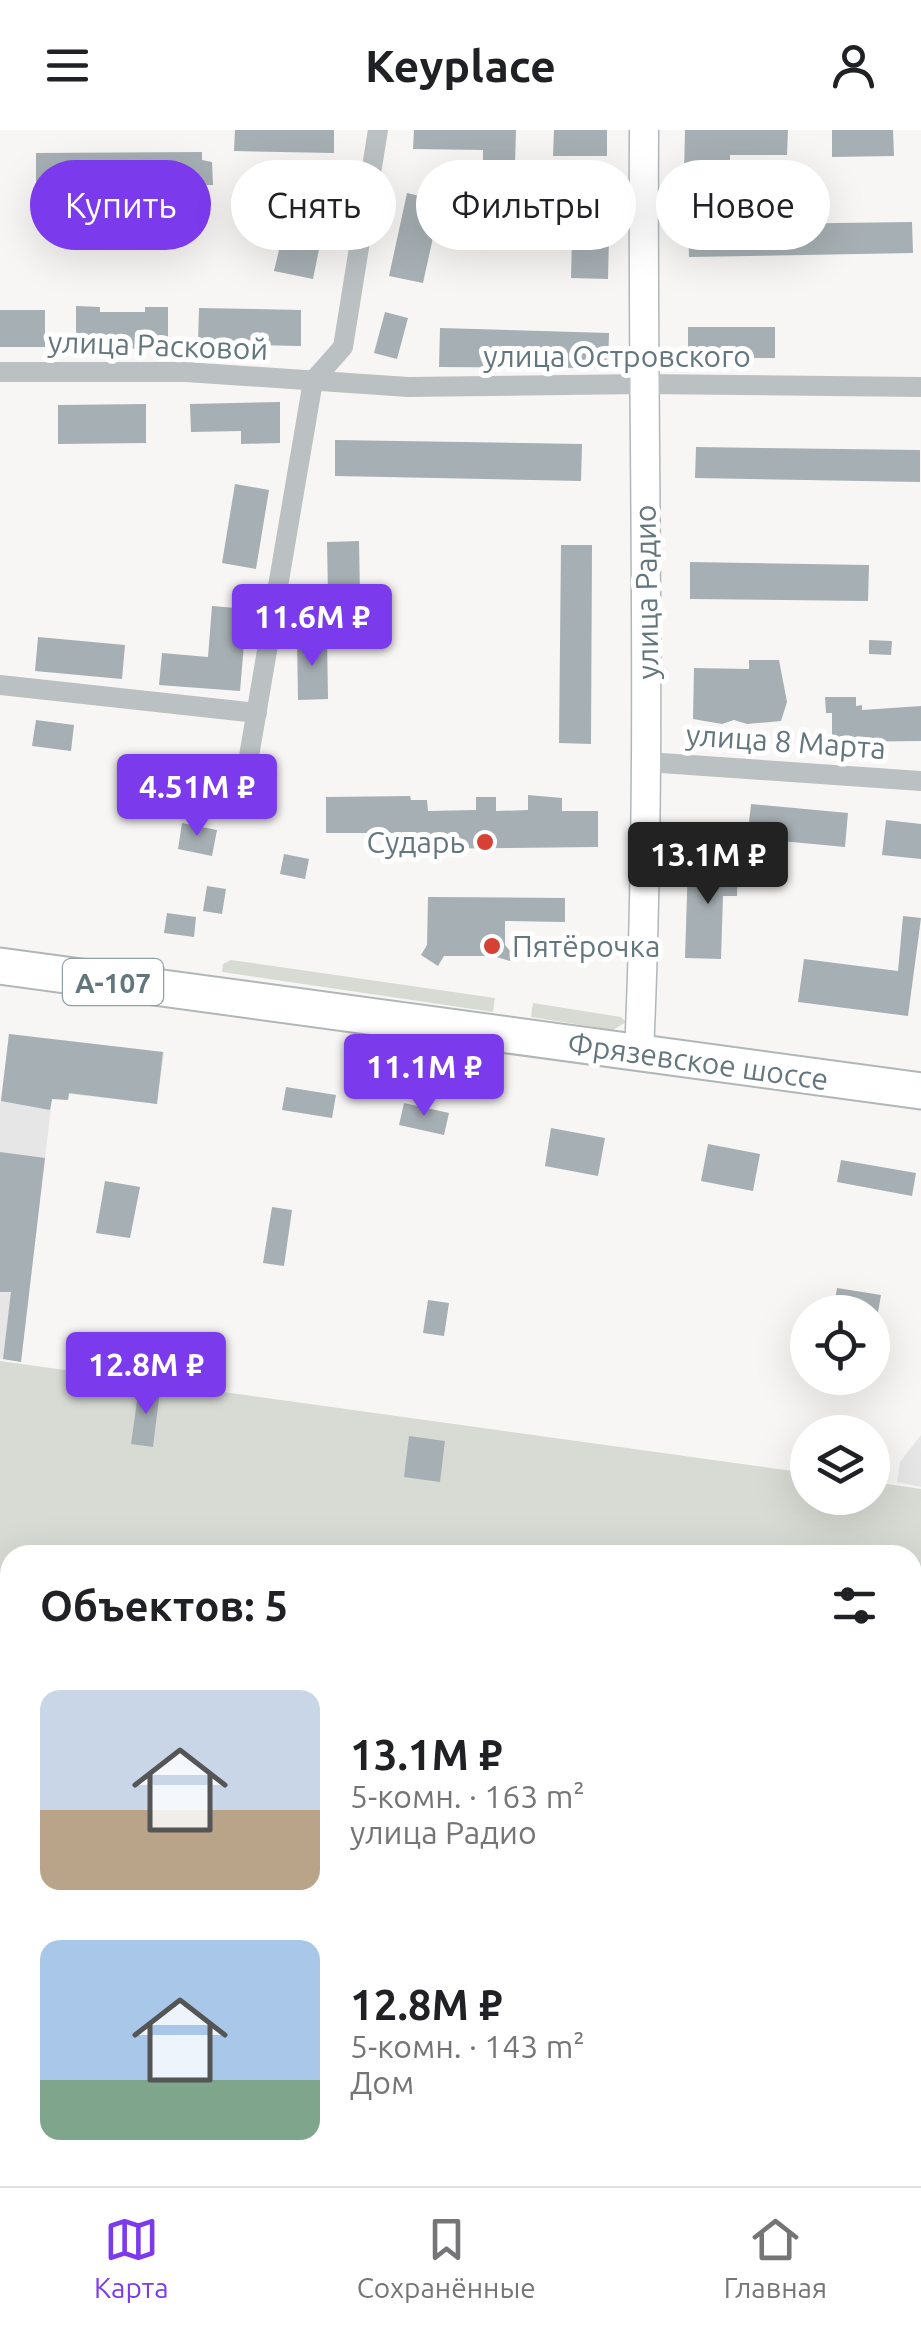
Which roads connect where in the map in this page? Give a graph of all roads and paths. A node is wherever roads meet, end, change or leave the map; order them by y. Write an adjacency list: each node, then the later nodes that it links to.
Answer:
1 (378, 130): 4 (street)
2 (644, 130): 5 (main road, улица Радио)
3 (0, 372): 4 (street, улица Расковой)
4 (314, 381): 5 (street, улица Островского); 8 (street)
5 (642, 384): 6 (street, улица Островского); 9 (main road, улица Радио)
6 (921, 387)
7 (0, 686): 8 (street)
8 (257, 713): 10 (street)
9 (648, 762): 11 (street, улица 8 Марта); 13 (main road, улица Радио)
10 (246, 774)
11 (921, 781)
12 (0, 966): 13 (highway, Фрязевское шоссе / А-107)
13 (639, 1053): 14 (highway, Фрязевское шоссе / А-107)
14 (921, 1091)

